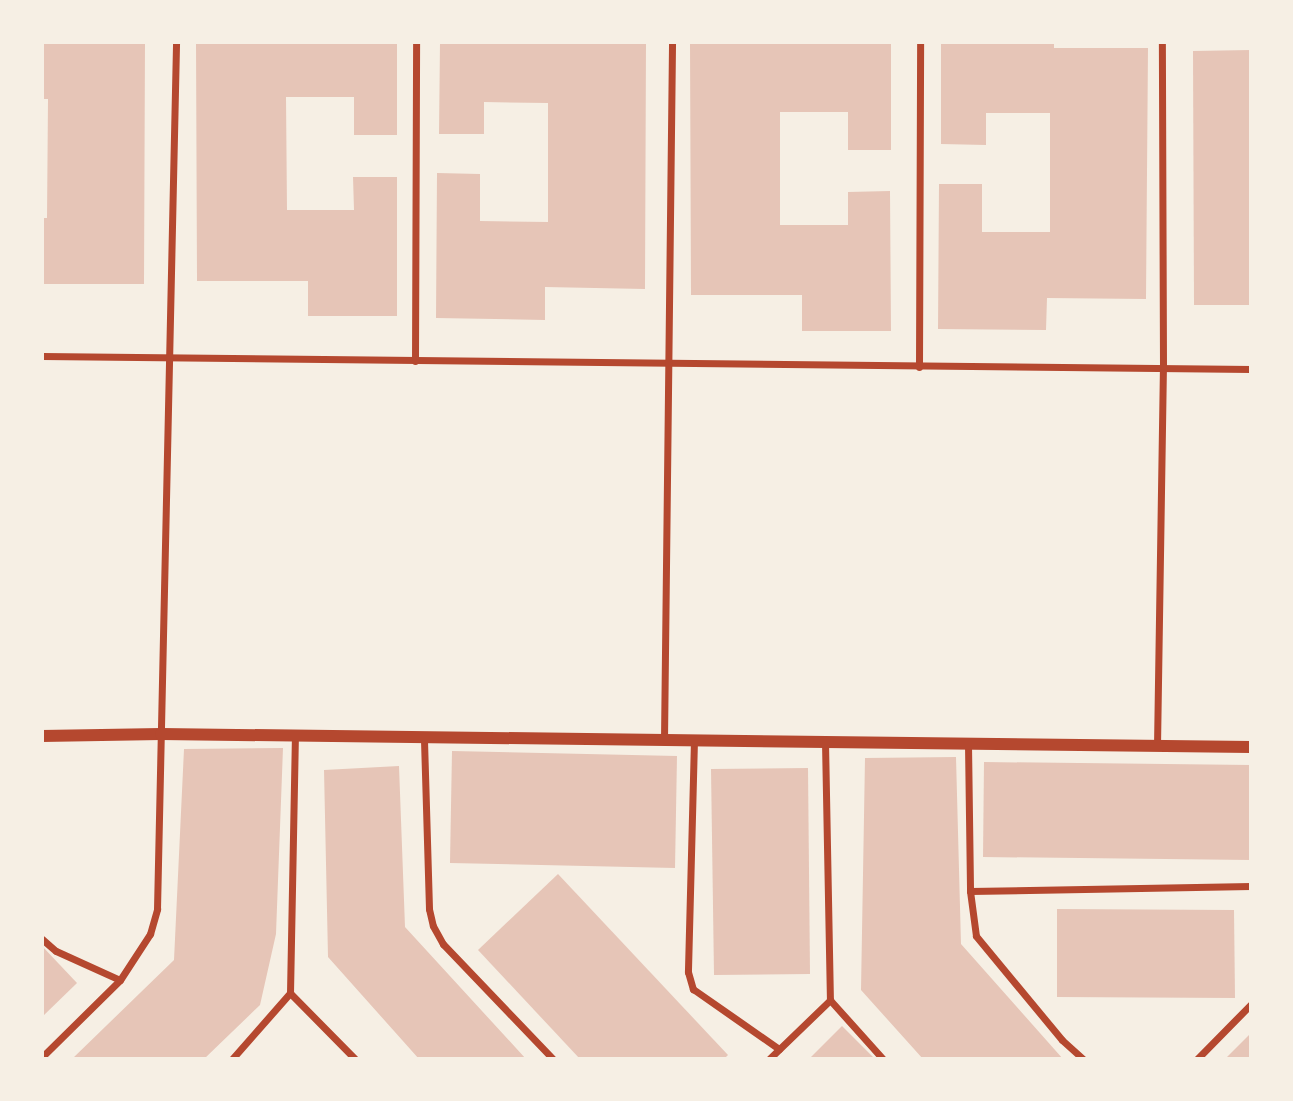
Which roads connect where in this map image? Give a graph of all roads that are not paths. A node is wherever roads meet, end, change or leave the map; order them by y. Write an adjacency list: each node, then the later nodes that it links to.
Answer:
1 (176, 42): 7 (street)
2 (416, 42): 8 (street)
3 (672, 42): 9 (street)
4 (920, 42): 11 (street)
5 (1162, 42): 10 (street)
6 (42, 356): 7 (street)
7 (169, 358): 8 (street); 13 (street)
8 (415, 361): 9 (street)
9 (668, 364): 11 (street); 17 (street)
10 (1163, 366): 11 (street); 12 (street); 21 (street)
11 (919, 367)
12 (1251, 369)
13 (161, 734): 14 (street); 15 (street); 26 (street)
14 (42, 736)
15 (295, 736): 16 (street); 27 (street)
16 (424, 740): 17 (street); 34 (street)
17 (664, 740): 18 (street)
18 (694, 740): 19 (street); 30 (street)
19 (825, 742): 20 (street); 28 (street)
20 (968, 744): 21 (street); 24 (street)
21 (1157, 746): 22 (street)
22 (1251, 747)
23 (1251, 886): 24 (street)
24 (970, 891): 37 (street)
25 (42, 939): 26 (street)
26 (120, 980): 31 (street)
27 (290, 993): 32 (street); 33 (street)
28 (830, 999): 30 (street); 36 (street)
29 (1251, 1004): 38 (street)
30 (779, 1049): 35 (street)
31 (42, 1057)
32 (232, 1059)
33 (355, 1059)
34 (553, 1059)
35 (769, 1059)
36 (883, 1059)
37 (1083, 1059)
38 (1196, 1059)

